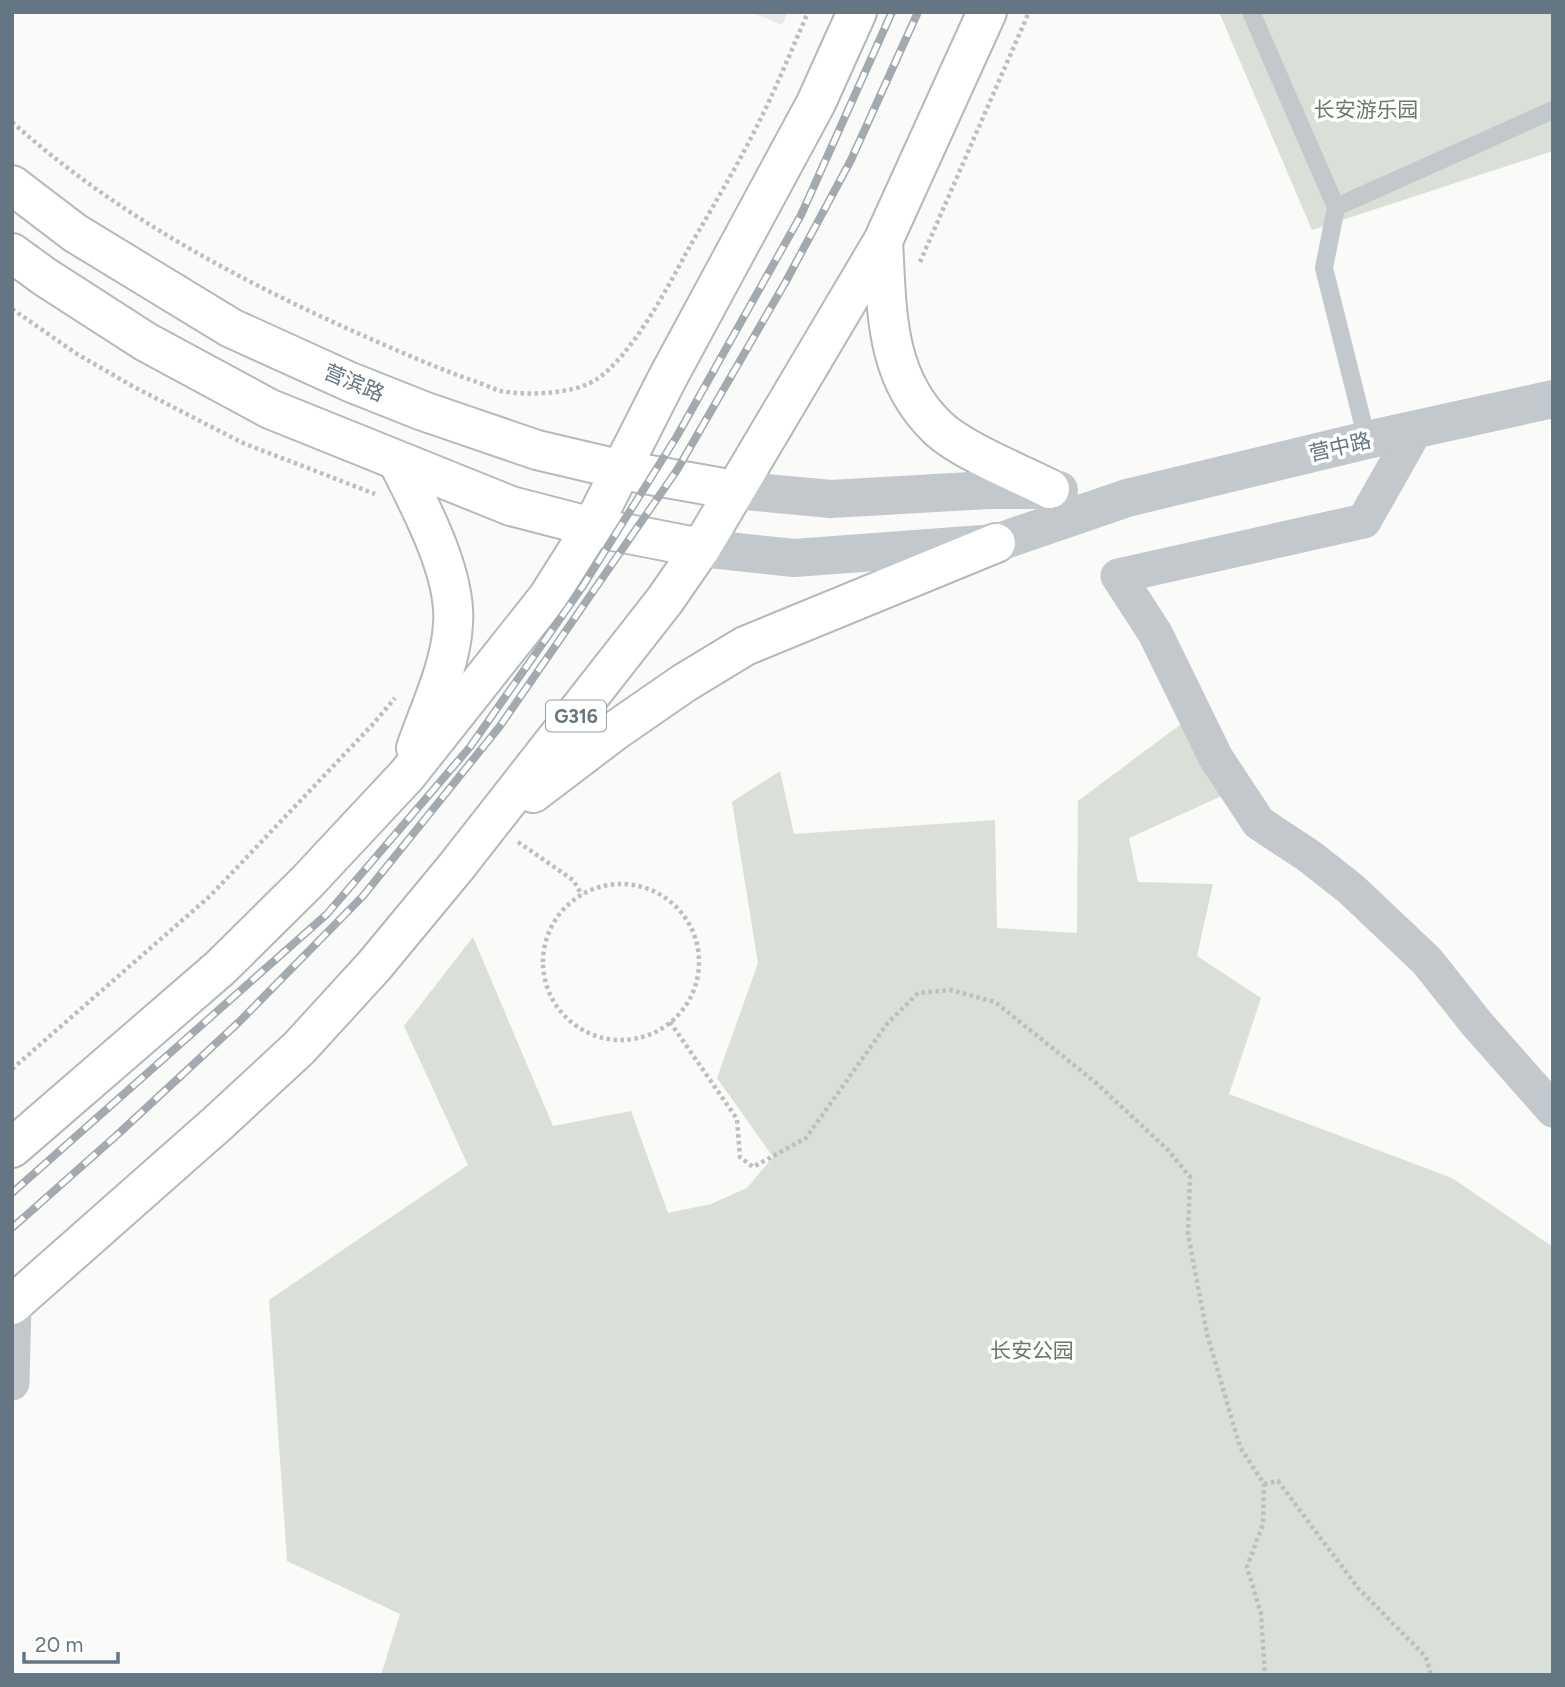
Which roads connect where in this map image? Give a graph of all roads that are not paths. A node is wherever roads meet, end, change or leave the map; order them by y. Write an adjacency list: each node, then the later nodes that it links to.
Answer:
1 (857, 12): 13 (main road)
2 (987, 12): 7 (main road, G316)
3 (1251, 12): 6 (lane)
4 (1553, 110): 6 (lane)
5 (12, 185): 13 (main road, 营滨路)
6 (1336, 207): 11 (lane)
7 (883, 242): 14 (main road); 15 (main road, G316)
8 (12, 253): 12 (main road)
9 (1553, 399): 10 (street, 营中路)
10 (1416, 429): 11 (street, 营中路); 22 (street)
11 (1367, 440): 16 (street, 营中路)
12 (398, 462): 17 (main road); 20 (main road)
13 (622, 470): 15 (main road, 营滨路); 17 (main road)
14 (1050, 489): 15 (street); 16 (street)
15 (734, 490): 19 (main road, G316)
16 (1127, 498): 18 (street, 营中路)
17 (592, 527): 19 (main road); 20 (main road)
18 (996, 542): 19 (street, 营中路); 21 (main road)
19 (701, 548): 21 (main road, G316)
20 (407, 775): 23 (main road)
21 (492, 823): 24 (main road, G316)
22 (1553, 1110)
23 (12, 1148)
24 (13, 1304): 25 (street)
25 (12, 1383)

